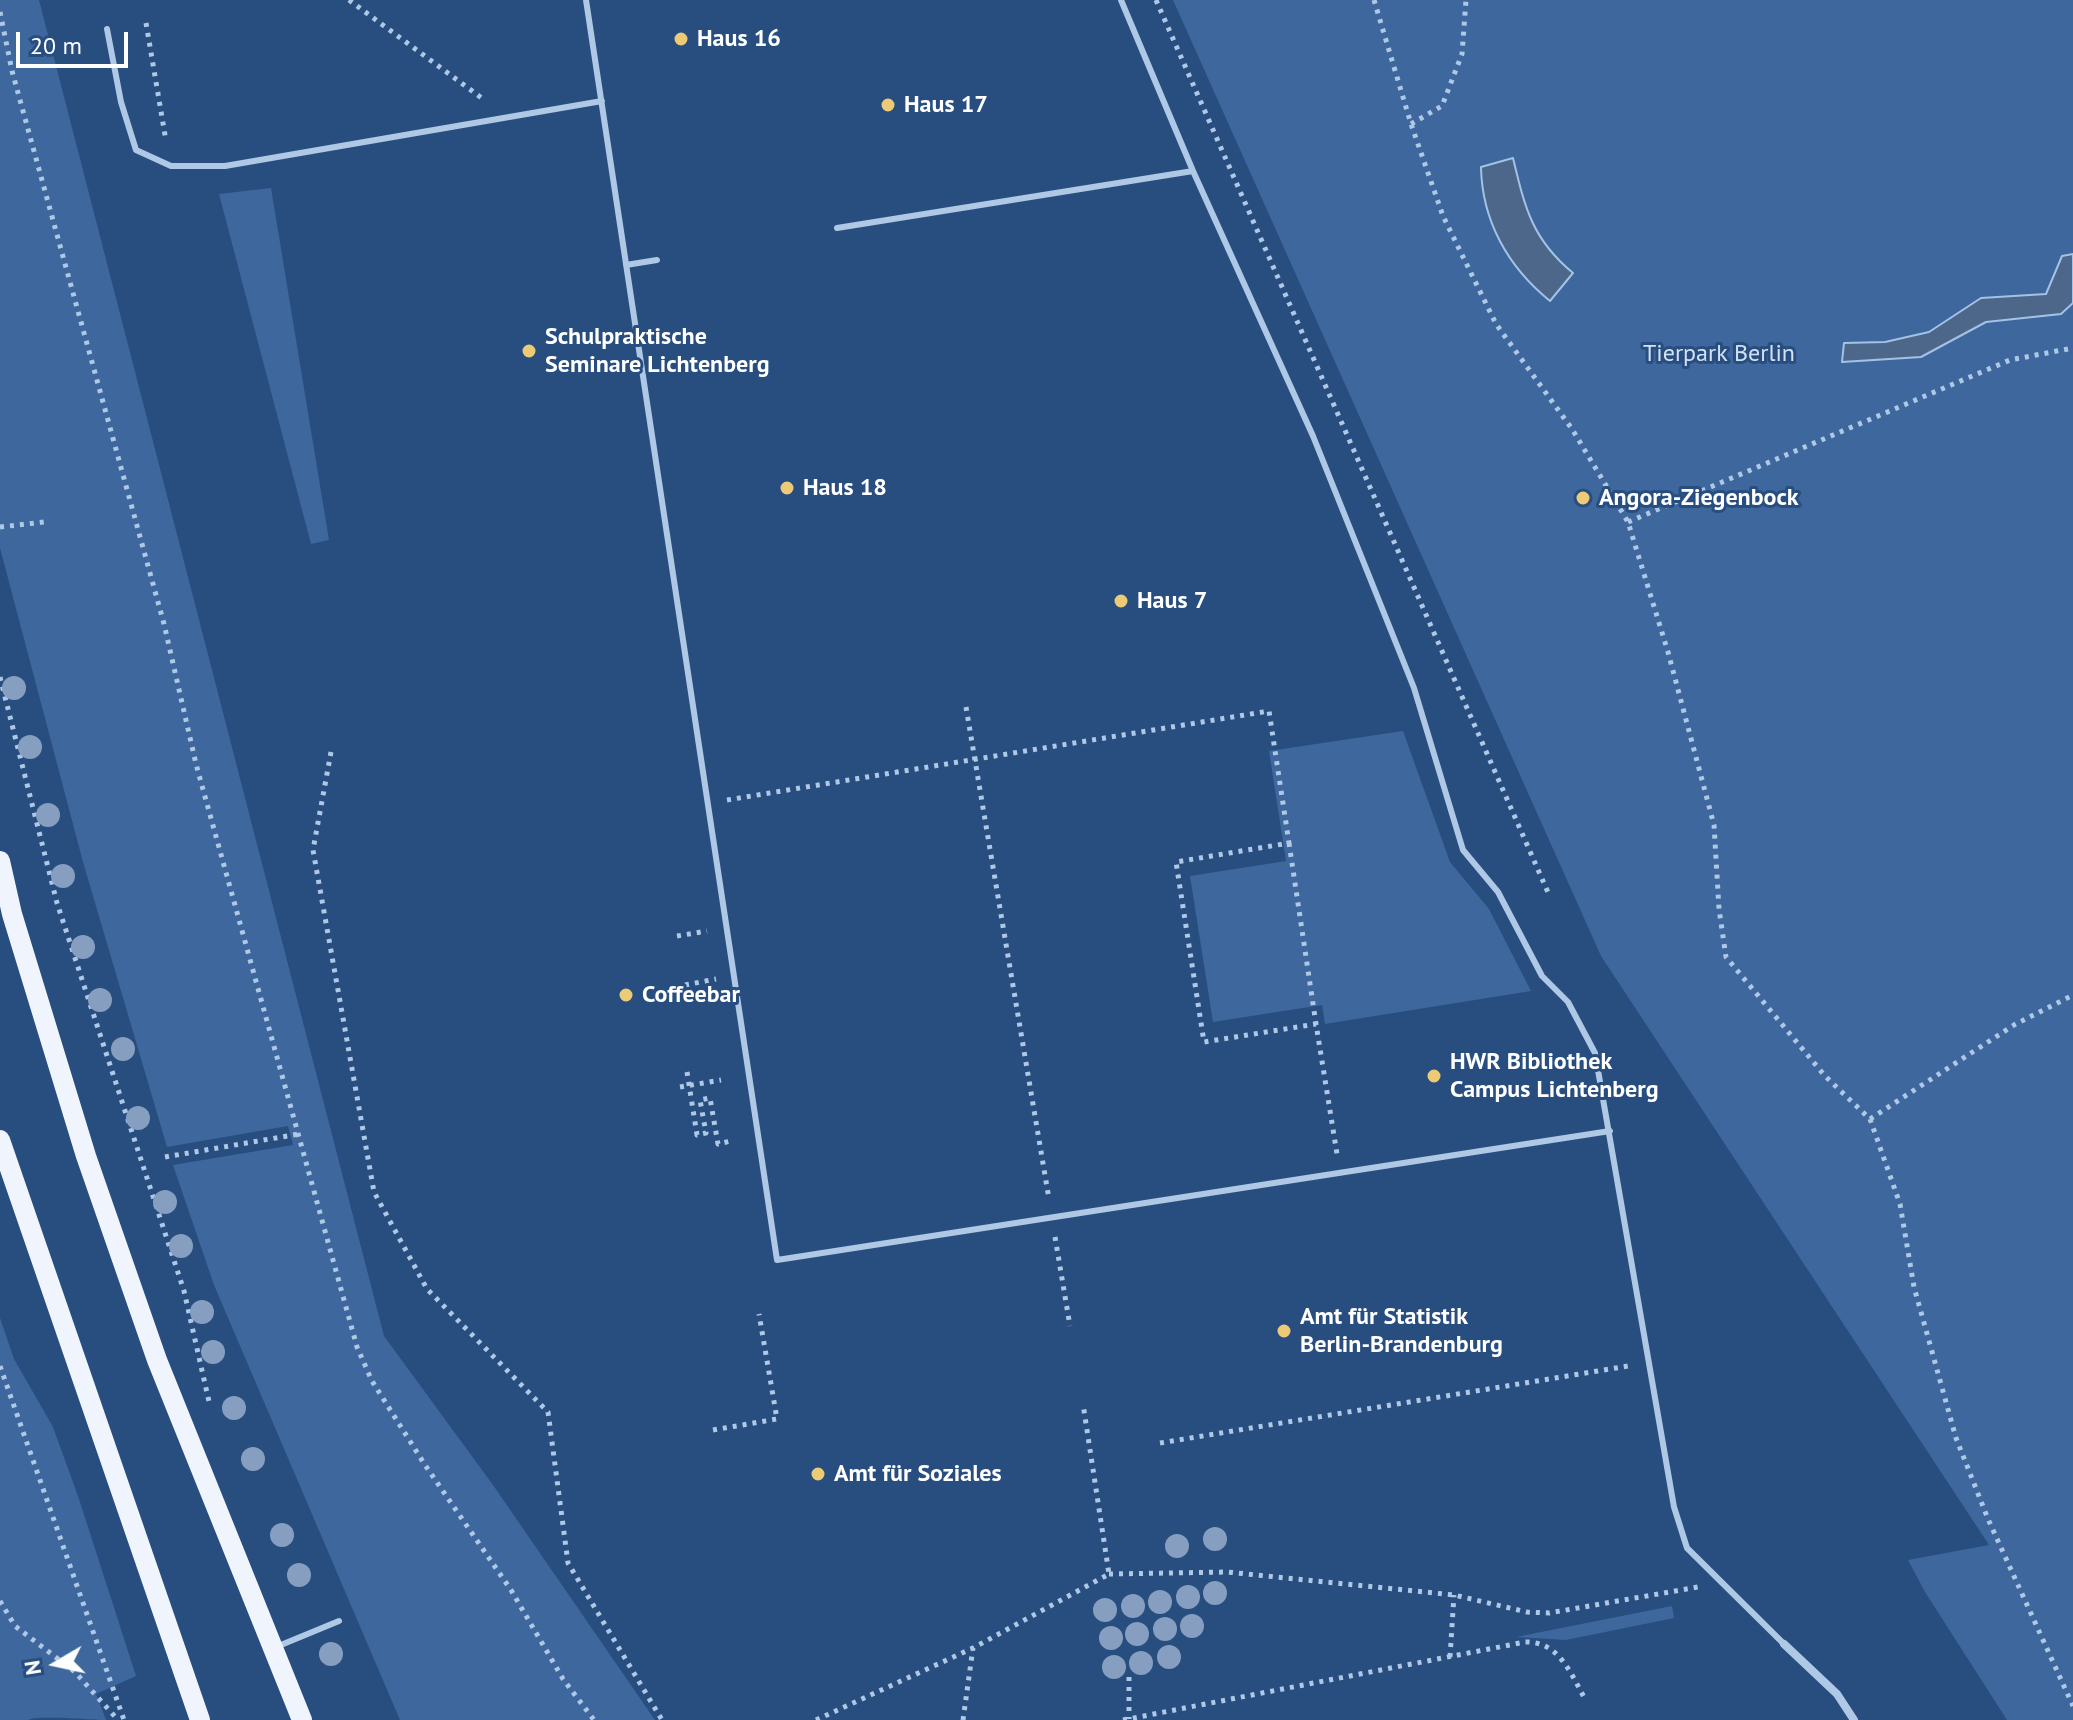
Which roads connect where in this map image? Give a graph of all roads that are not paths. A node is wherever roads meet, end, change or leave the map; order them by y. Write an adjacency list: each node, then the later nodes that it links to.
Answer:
1 (586, 0): 4 (lane)
2 (1121, 0): 5 (lane)
3 (107, 29): 4 (lane)
4 (602, 101): 8 (lane)
5 (1193, 171): 6 (lane); 10 (lane)
6 (837, 228)
7 (657, 260): 8 (lane)
8 (626, 265): 10 (lane)
9 (0, 861): 14 (main road)
10 (1610, 1131): 13 (lane)
11 (0, 1140): 15 (main road)
12 (339, 1621): 14 (lane)
13 (1784, 1644): 17 (street)
14 (273, 1648): 16 (main road)
15 (200, 1720)
16 (302, 1720)
17 (1854, 1720)

